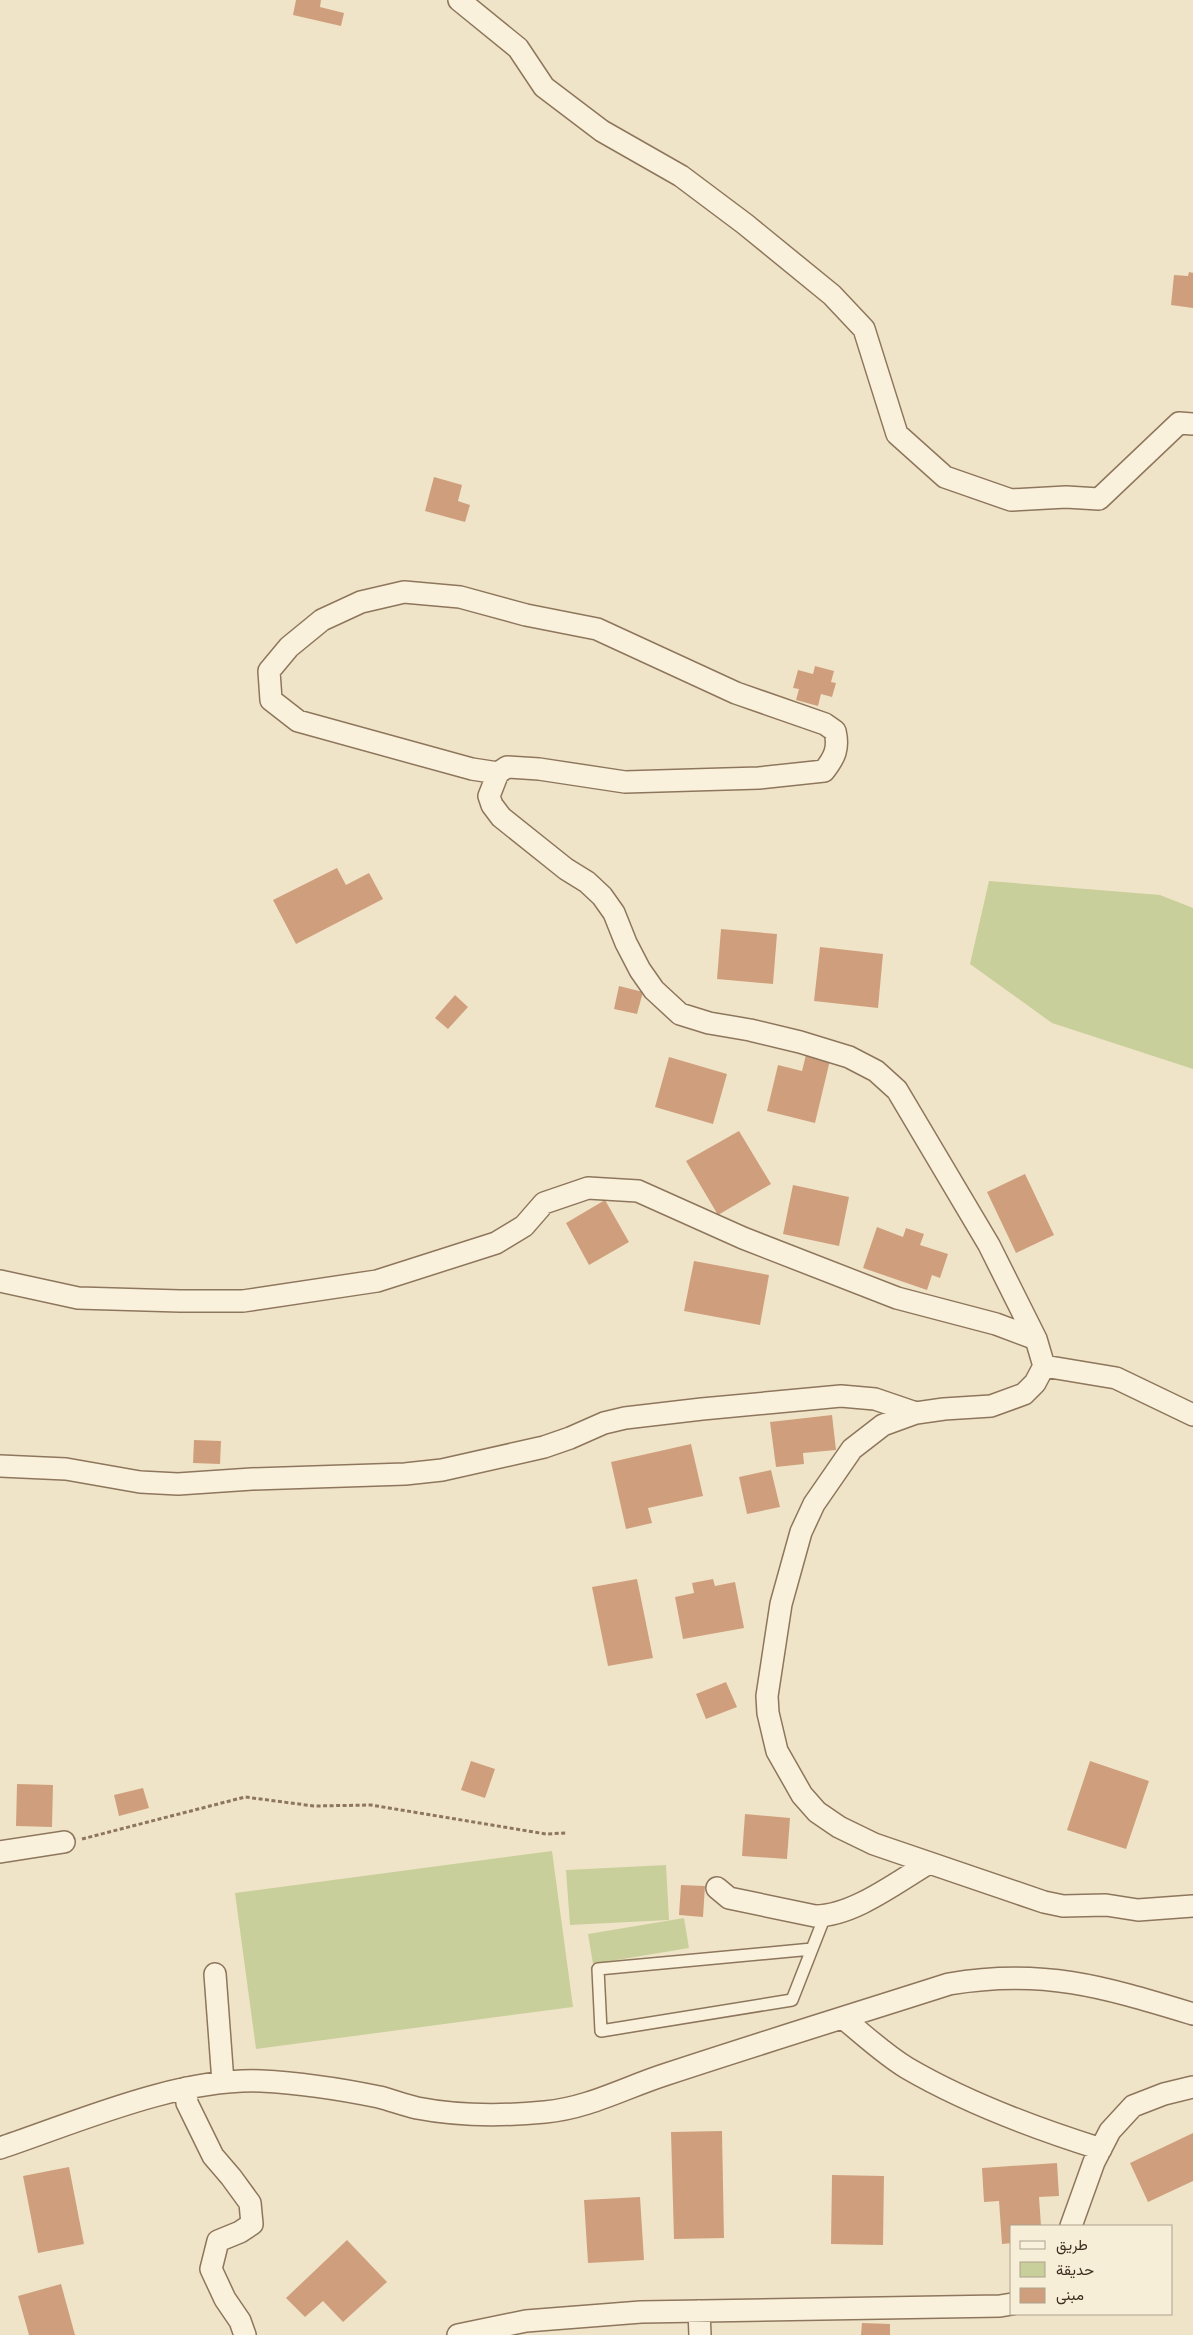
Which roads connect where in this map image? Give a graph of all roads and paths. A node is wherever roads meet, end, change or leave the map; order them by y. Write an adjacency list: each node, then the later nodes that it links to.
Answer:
1 (459, 0): 2 (street)
2 (1193, 424)
3 (498, 773): 3 (street); 5 (street)
4 (0, 1281): 5 (street)
5 (1036, 1339): 6 (street)
6 (1044, 1366): 7 (street); 8 (street)
7 (916, 1413): 9 (street); 13 (street)
8 (1193, 1415)
9 (0, 1466)
10 (566, 1833): 11 (path)
11 (64, 1842): 12 (street)
12 (0, 1852)
13 (929, 1863): 15 (street); 16 (street)
14 (717, 1888): 16 (street)
15 (1193, 1906)
16 (825, 1916): 17 (lane)
17 (812, 1949): 17 (lane)
18 (215, 1974): 21 (street)
19 (1193, 2014): 20 (street)
20 (843, 2018): 21 (street); 25 (street)
21 (223, 2082): 23 (street)
22 (1193, 2087): 25 (street)
23 (186, 2088): 24 (street); 29 (street)
24 (0, 2148)
25 (1101, 2149): 26 (street)
26 (1071, 2225)
27 (1010, 2304): 28 (street)
28 (699, 2311): 30 (street); 31 (street)
29 (245, 2335)
30 (458, 2335)
31 (700, 2335)

